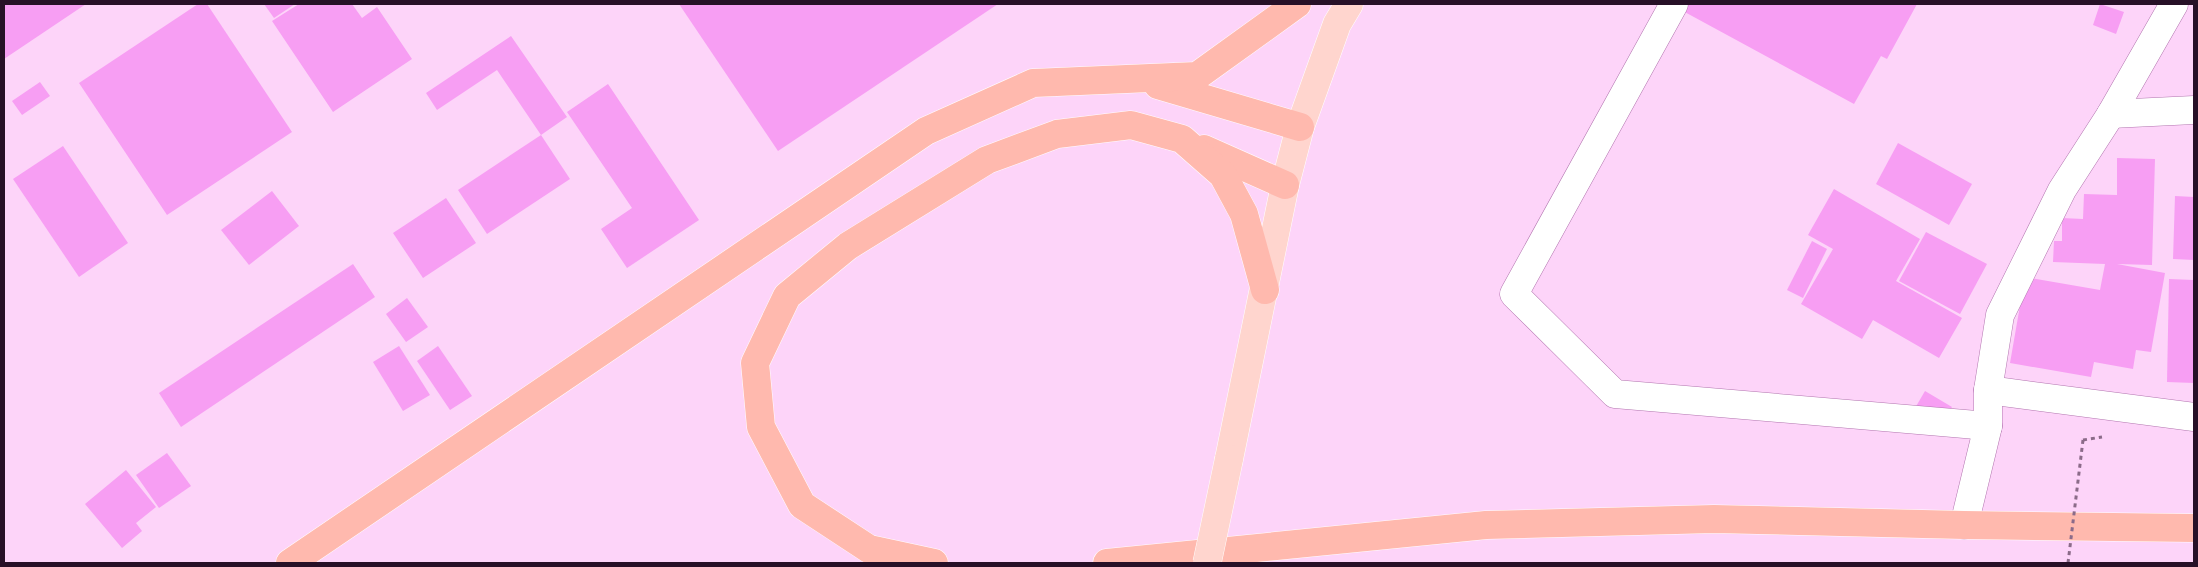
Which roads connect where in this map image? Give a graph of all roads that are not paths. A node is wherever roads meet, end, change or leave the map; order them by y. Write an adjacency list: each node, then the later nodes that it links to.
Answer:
1 (1297, 4): 5 (highway)
2 (1349, 4): 8 (main road)
3 (1674, 4): 14 (street)
4 (2174, 4): 7 (street)
5 (1137, 79): 8 (highway); 17 (highway)
6 (2194, 110): 7 (street)
7 (2110, 114): 12 (street)
8 (1300, 127): 10 (main road)
9 (1182, 139): 10 (highway); 11 (highway); 18 (highway)
10 (1286, 185): 11 (main road)
11 (1265, 290): 20 (main road, bridge)
12 (1988, 390): 13 (street); 14 (street)
13 (2194, 417)
14 (1988, 426): 15 (street)
15 (1964, 525): 16 (highway); 19 (highway)
16 (2194, 528)
17 (290, 563)
18 (934, 563)
19 (1107, 563)
20 (1207, 563)

